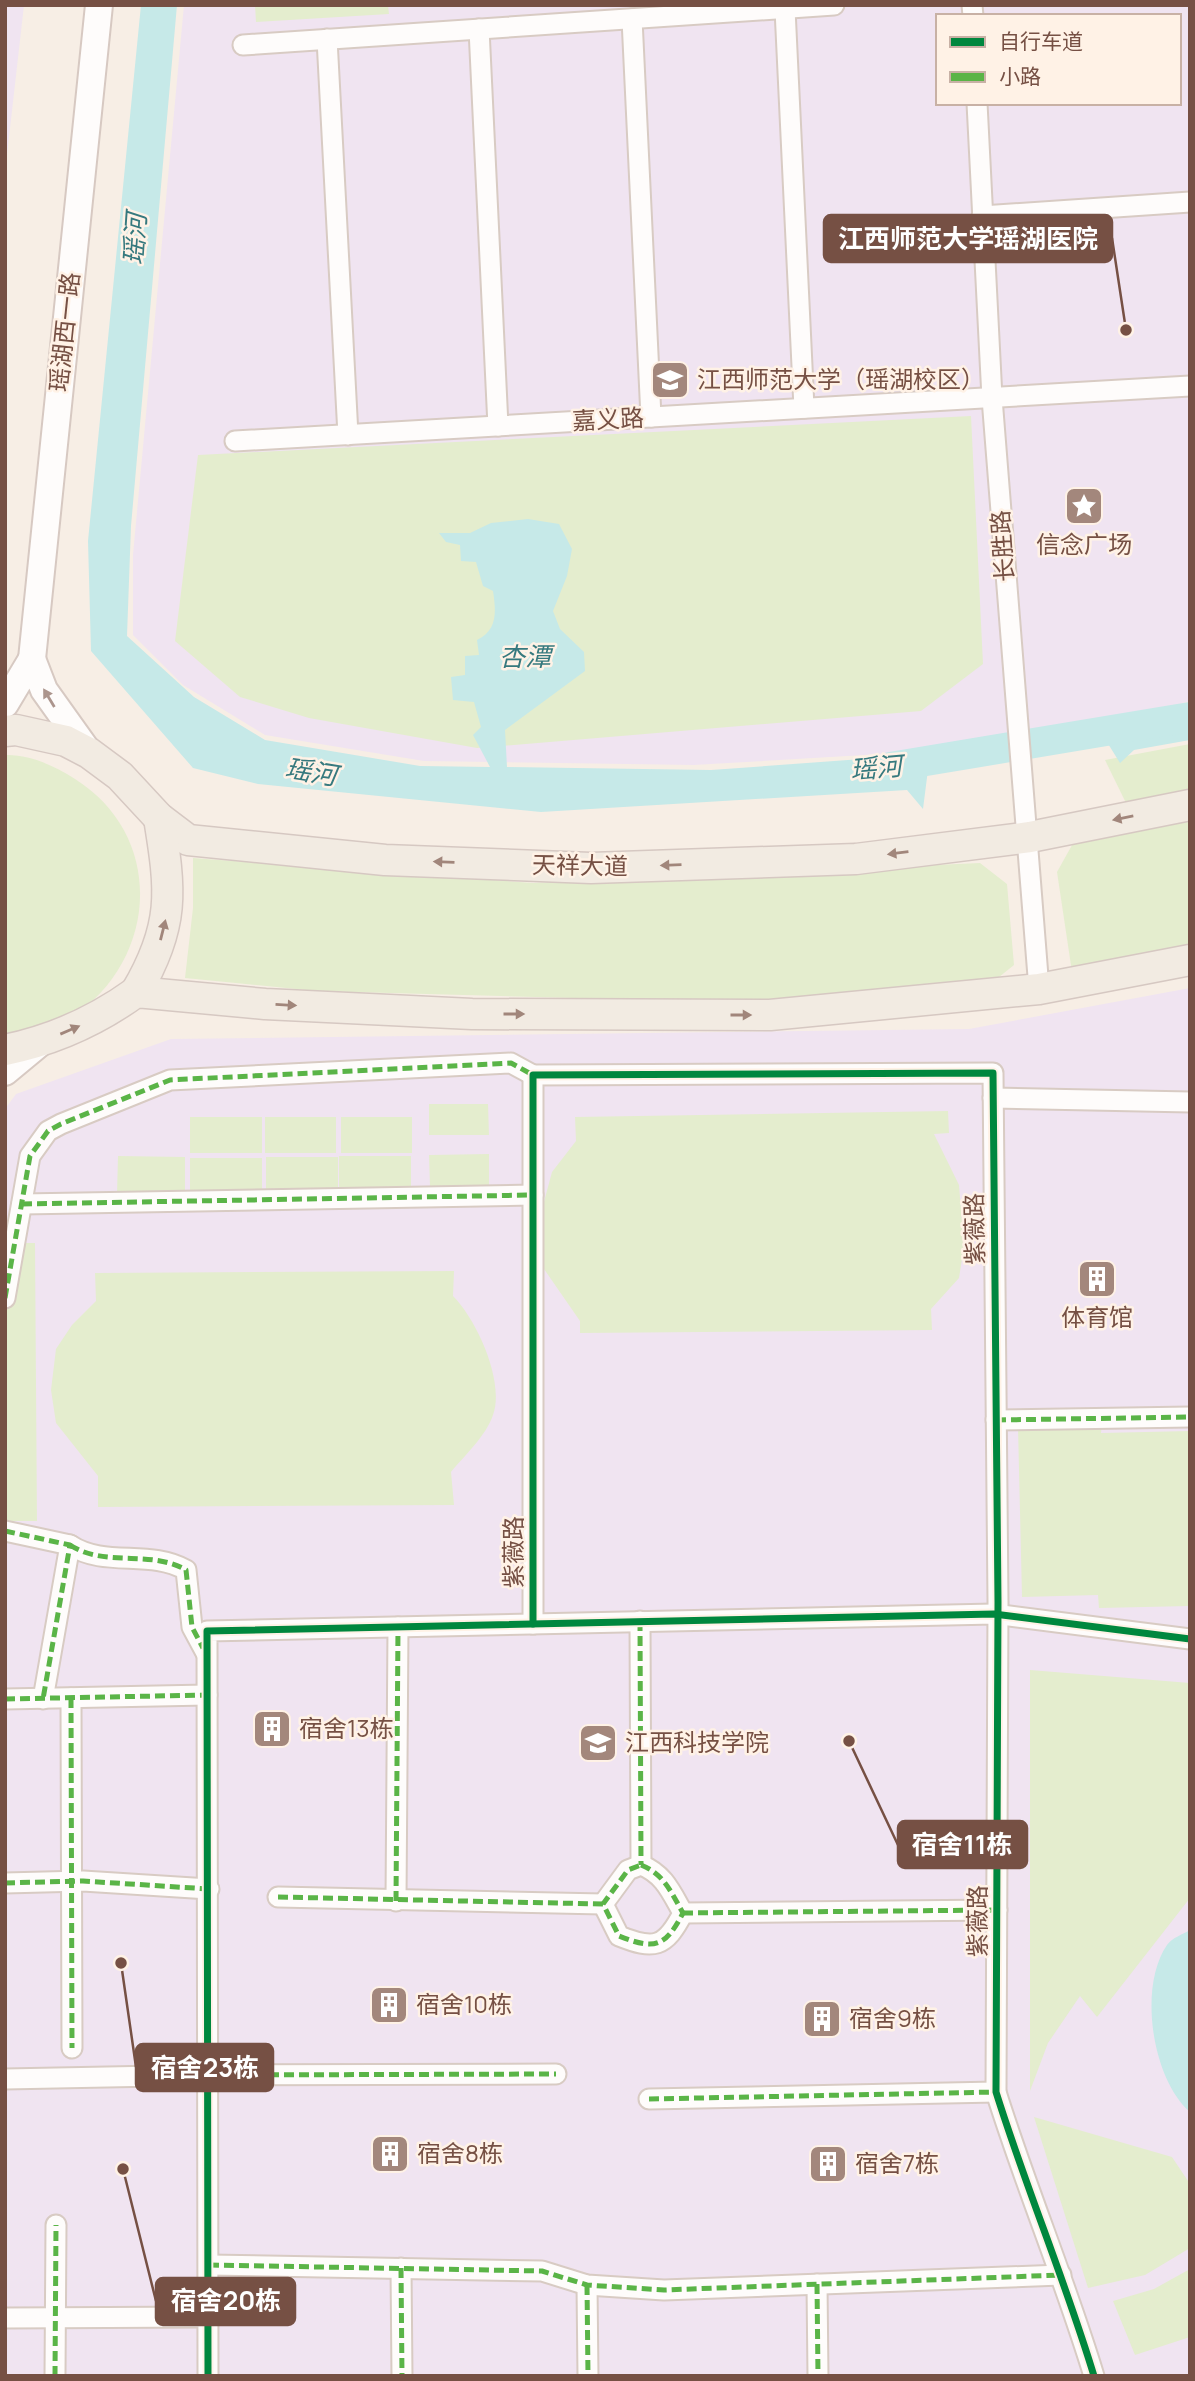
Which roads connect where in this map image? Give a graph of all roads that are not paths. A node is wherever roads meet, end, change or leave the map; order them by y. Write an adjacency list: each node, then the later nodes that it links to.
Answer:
1 (99, 5): 18 (street, 瑶湖西一路)
2 (834, 5): 3 (street)
3 (785, 9): 4 (street); 13 (street)
4 (632, 19): 5 (street); 14 (street)
5 (478, 29): 6 (street); 15 (street)
6 (327, 39): 7 (street); 16 (street)
7 (243, 45)
8 (977, 105): 10 (street, 长胜路)
9 (1190, 202): 10 (street)
10 (982, 216): 12 (street, 长胜路)
11 (1190, 386): 12 (street, 嘉义路)
12 (992, 398): 13 (street, 嘉义路); 24 (street, 长胜路)
13 (804, 408): 14 (street, 嘉义路)
14 (651, 417): 15 (street, 嘉义路)
15 (498, 426): 16 (street, 嘉义路)
16 (348, 435): 17 (street, 嘉义路)
17 (235, 441)
18 (32, 659): 19 (street); 21 (street, one-way to 18)
19 (5, 704)
20 (5, 731): 21 (main road, 天祥大道)
21 (89, 753): 23 (main road, 天祥大道)
22 (1190, 805): 24 (main road, 天祥大道, one-way to 24)
23 (159, 818): 24 (main road, 天祥大道, one-way to 23); 27 (main road, one-way to 23)
24 (1030, 837): 26 (street, 长胜路)
25 (1190, 960): 26 (main road)
26 (1040, 989): 27 (main road, one-way to 26)
27 (136, 992): 28 (main road, one-way to 27)
28 (40, 1043): 29 (main road); 30 (street)
29 (5, 1050)
30 (5, 1072)
31 (533, 1075): 32 (street, 紫薇路); 34 (street, 紫薇路); 35 (street)
32 (993, 1098): 33 (street); 38 (street, 紫薇路)
33 (1190, 1102)
34 (533, 1195): 35 (street); 43 (street, 紫薇路)
35 (22, 1203): 36 (street)
36 (5, 1298)
37 (1190, 1417): 38 (street)
38 (996, 1420): 41 (street, 紫薇路)
39 (5, 1531): 40 (street)
40 (71, 1545): 46 (street); 50 (street)
41 (998, 1616): 42 (street); 45 (street); 58 (street, 紫薇路)
42 (640, 1621): 43 (street); 51 (street)
43 (533, 1624): 44 (street)
44 (398, 1627): 46 (street); 56 (street)
45 (1190, 1639)
46 (207, 1655): 47 (street)
47 (207, 1695): 48 (street); 54 (street)
48 (71, 1698): 50 (street); 52 (street)
49 (5, 1699): 50 (street)
50 (43, 1699)
51 (641, 1865): 57 (street); 59 (street)
52 (73, 1881): 53 (street); 54 (street); 60 (street)
53 (5, 1883)
54 (209, 1889): 62 (street)
55 (278, 1897): 56 (street)
56 (396, 1901): 57 (street)
57 (603, 1904): 59 (street)
58 (997, 1910): 59 (street); 64 (street, 紫薇路)
59 (682, 1913)
60 (72, 2048)
61 (556, 2074): 62 (street)
62 (209, 2075): 63 (street); 67 (street)
63 (5, 2079)
64 (996, 2092): 65 (street); 69 (street, 紫薇路)
65 (649, 2099)
66 (56, 2225): 74 (street)
67 (209, 2265): 68 (street); 72 (street)
68 (401, 2268): 71 (street); 77 (street)
69 (1061, 2275): 70 (street); 80 (street, 紫薇路)
70 (817, 2284): 71 (street); 79 (street)
71 (587, 2285): 78 (street)
72 (209, 2317): 74 (street); 76 (street)
73 (5, 2318): 74 (street)
74 (53, 2318): 75 (street)
75 (55, 2376)
76 (208, 2376)
77 (402, 2376)
78 (588, 2376)
79 (818, 2376)
80 (1094, 2376)

